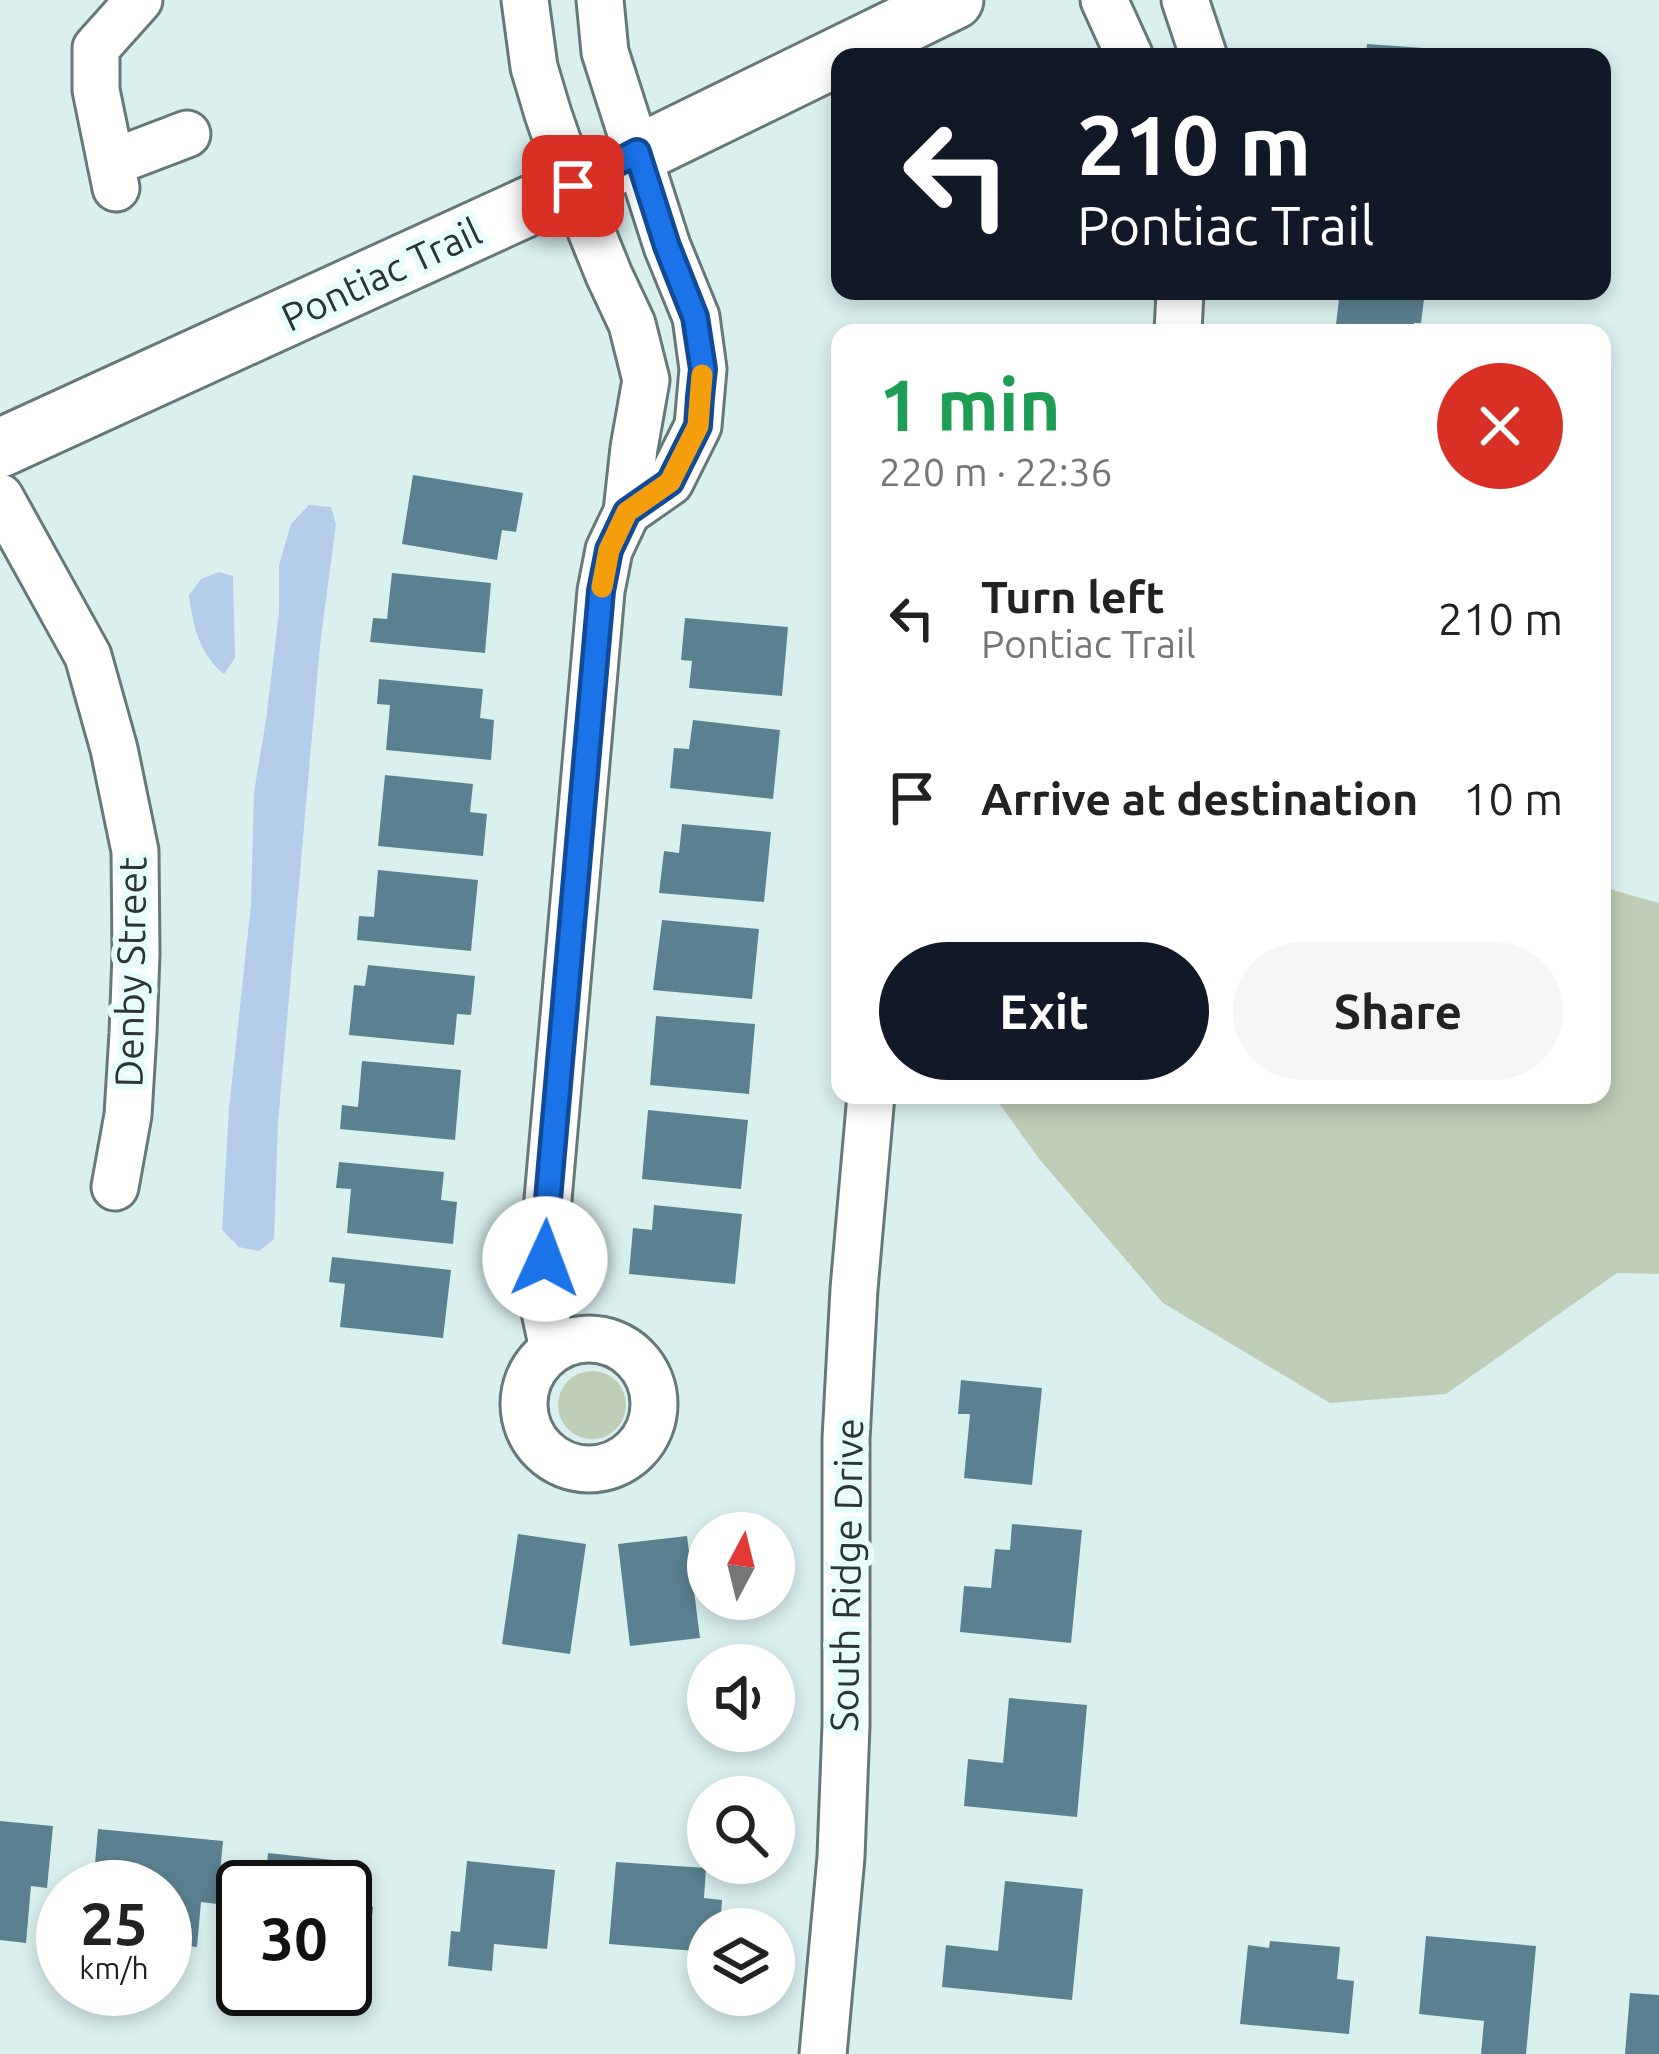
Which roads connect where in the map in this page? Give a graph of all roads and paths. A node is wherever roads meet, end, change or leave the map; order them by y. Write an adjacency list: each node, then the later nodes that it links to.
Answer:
1 (139, 0): 11 (street)
2 (525, 0): 13 (street)
3 (600, 0): 12 (street)
4 (953, 0): 7 (main road, Pontiac Trail)
5 (1103, 0): 8 (street)
6 (1185, 0): 9 (street)
7 (853, 48)
8 (1126, 48)
9 (1201, 48)
10 (831, 59): 12 (main road, Pontiac Trail)
11 (187, 134)
12 (637, 152): 13 (main road, Pontiac Trail); 16 (street)
13 (573, 186): 14 (main road, Pontiac Trail); 16 (street)
14 (0, 448)
15 (0, 496): 18 (street, Denby Street)
16 (627, 512): 19 (street)
17 (870, 1104): 20 (street, South Ridge Drive)
18 (115, 1186)
19 (553, 1349)
20 (823, 2054)

